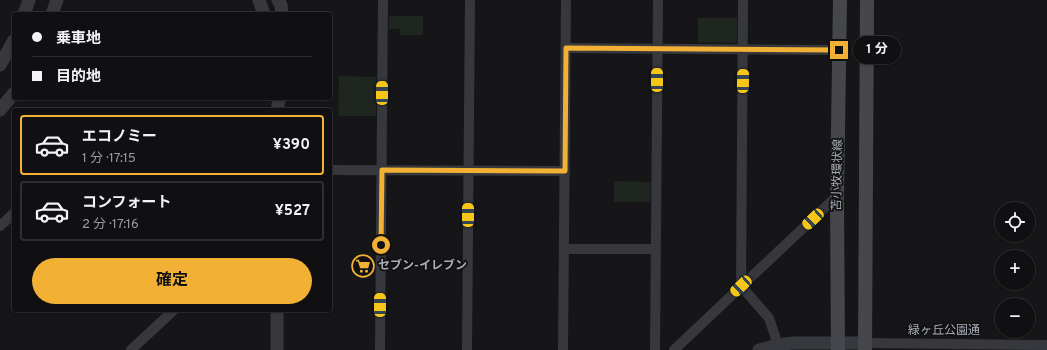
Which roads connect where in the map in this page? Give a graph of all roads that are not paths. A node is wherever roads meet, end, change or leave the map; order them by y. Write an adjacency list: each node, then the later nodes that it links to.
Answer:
1 (29, 0): 12 (street)
2 (57, 0): 13 (street)
3 (259, 0): 14 (street)
4 (278, 0): 15 (street)
5 (383, 0): 25 (street)
6 (470, 0): 26 (street)
7 (566, 0): 17 (street)
8 (658, 0): 18 (street)
9 (743, 0): 19 (street)
10 (840, 0): 20 (main road, 苫小牧環状線)
11 (867, 0): 39 (main road)
12 (25, 12)
13 (53, 12)
14 (263, 12)
15 (282, 12)
16 (12, 44): 21 (street)
17 (566, 48): 18 (street); 27 (street)
18 (657, 49): 19 (street); 32 (street)
19 (743, 49): 20 (street); 33 (street)
20 (839, 50): 28 (main road, 苫小牧環状線)
21 (0, 65)
22 (12, 95): 23 (street)
23 (0, 110)
24 (332, 170): 25 (street)
25 (382, 170): 26 (street); 42 (street)
26 (468, 170): 27 (street); 43 (street)
27 (565, 171): 31 (street)
28 (837, 196): 33 (street); 38 (main road, 苫小牧環状線)
29 (12, 215): 30 (street)
30 (0, 226)
31 (564, 249): 32 (street); 44 (street)
32 (656, 249): 45 (street)
33 (741, 286): 36 (street); 46 (street)
34 (172, 312): 40 (street)
35 (277, 312): 41 (street)
36 (778, 344): 38 (street); 47 (street)
37 (1047, 345): 39 (street, 緑ヶ丘公園通)
38 (838, 347): 39 (street)
39 (865, 347)
40 (131, 350)
41 (277, 350)
42 (380, 350)
43 (467, 350)
44 (563, 350)
45 (655, 350)
46 (674, 350)
47 (758, 350)

